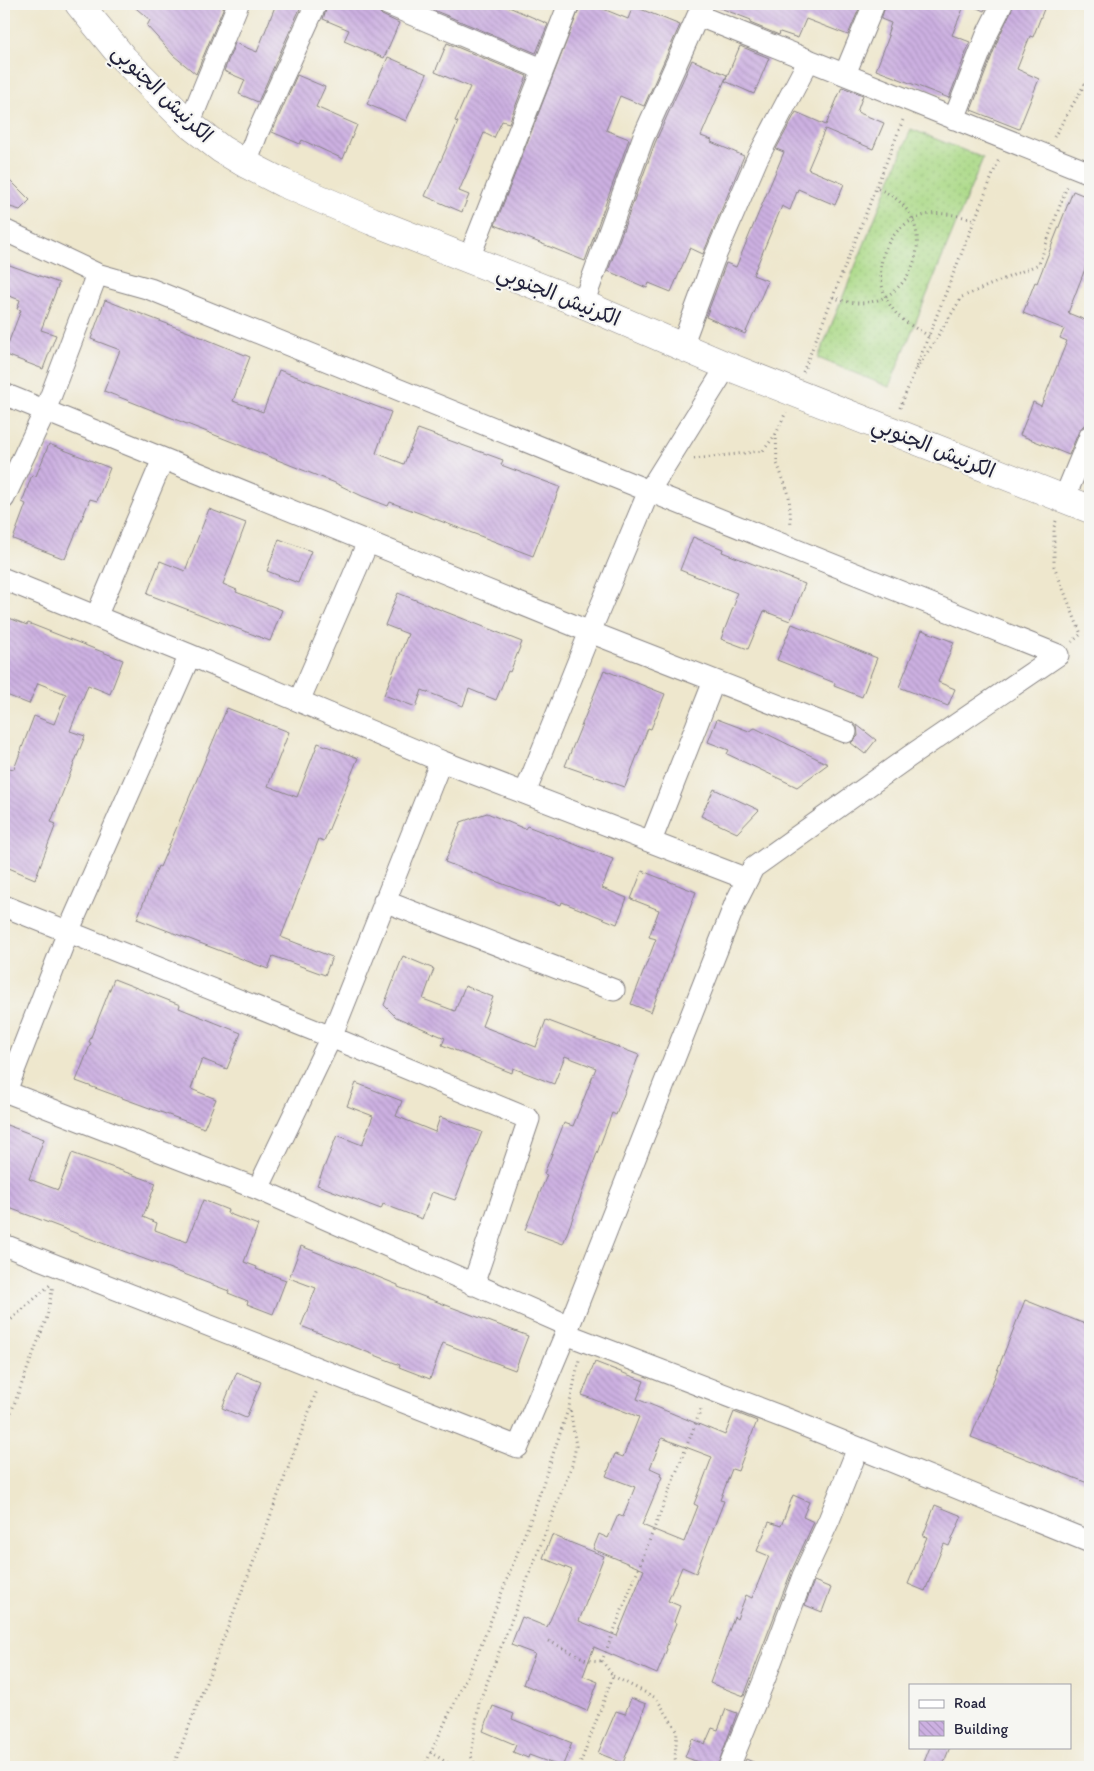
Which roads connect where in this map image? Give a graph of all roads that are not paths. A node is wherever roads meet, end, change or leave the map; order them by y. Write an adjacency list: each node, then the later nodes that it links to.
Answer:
1 (79, 4): 13 (main road, الكرنيش الجنوبي)
2 (238, 4): 13 (street)
3 (316, 4): 14 (street)
4 (387, 4): 10 (street)
5 (570, 4): 10 (street)
6 (874, 4): 11 (street)
7 (1002, 4): 12 (street)
8 (701, 10): 9 (street); 19 (street)
9 (809, 60): 11 (street); 20 (street)
10 (542, 69): 17 (street)
11 (845, 74): 12 (street)
12 (954, 119): 15 (street)
13 (189, 124): 14 (main road, الكرنيش الجنوبي)
14 (246, 164): 17 (main road, الكرنيش الجنوبي)
15 (1082, 170)
16 (4, 230): 18 (street)
17 (468, 258): 19 (main road, الكرنيش الجنوبي)
18 (98, 274): 23 (street); 26 (street)
19 (583, 304): 20 (main road, الكرنيش الجنوبي)
20 (682, 346): 21 (main road, الكرنيش الجنوبي)
21 (727, 366): 26 (street); 28 (main road, الكرنيش الجنوبي)
22 (4, 394): 23 (street)
23 (45, 411): 25 (street); 27 (street)
24 (1090, 436): 28 (street)
25 (163, 459): 30 (street); 32 (street)
26 (649, 492): 33 (street); 41 (street)
27 (4, 498)
28 (1064, 499): 29 (main road, الكرنيش الجنوبي)
29 (1090, 509)
30 (368, 542): 33 (street); 36 (street)
31 (4, 579): 32 (street)
32 (96, 617): 34 (street)
33 (590, 632): 35 (street); 39 (street)
34 (190, 655): 36 (street); 44 (street)
35 (714, 681): 37 (street); 40 (street)
36 (299, 701): 38 (street)
37 (846, 732)
38 (441, 761): 39 (street); 42 (street)
39 (525, 793): 40 (street)
40 (651, 841): 41 (street)
41 (747, 879): 51 (street)
42 (384, 900): 45 (street); 46 (street)
43 (4, 906): 44 (street)
44 (68, 932): 46 (street); 47 (street)
45 (614, 990)
46 (331, 1037): 48 (street); 50 (street)
47 (5, 1091): 48 (street)
48 (258, 1189): 50 (street)
49 (4, 1245): 51 (street)
50 (473, 1285): 51 (street)
51 (573, 1333): 52 (street)
52 (858, 1448): 53 (street); 54 (street)
53 (1090, 1542)
54 (729, 1767)

